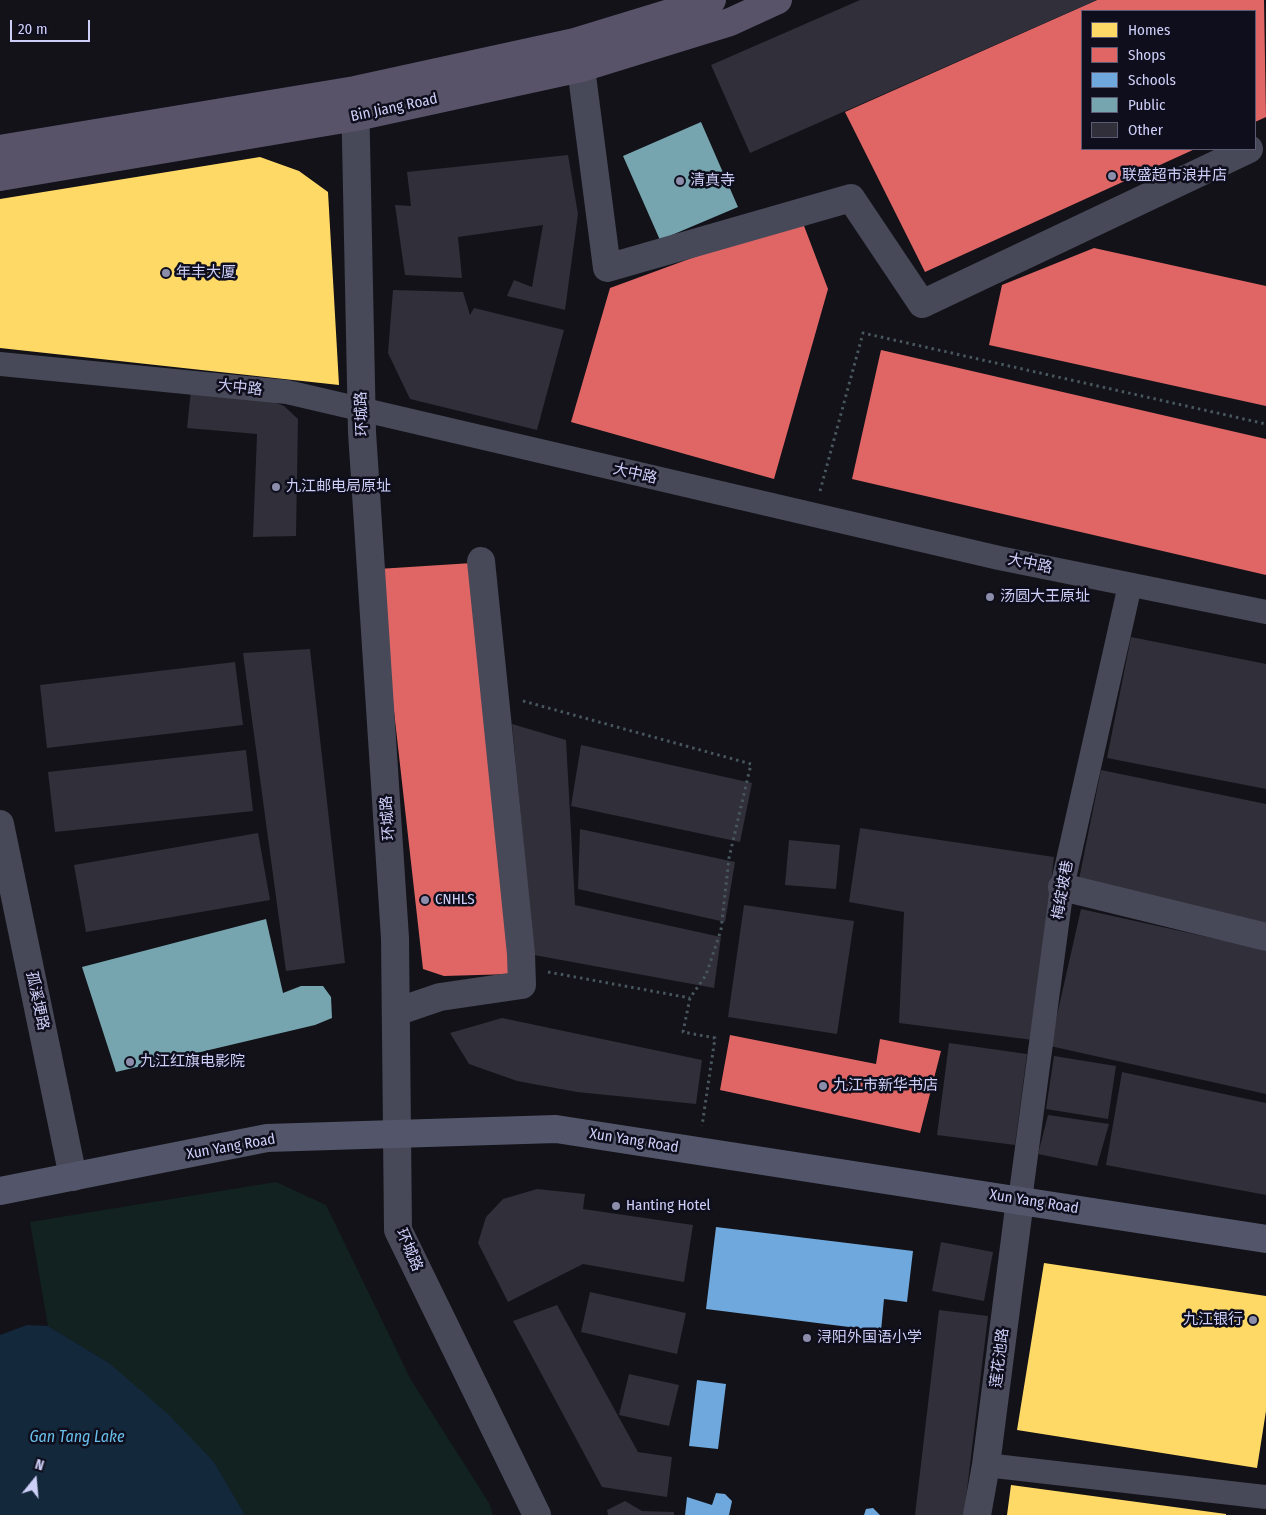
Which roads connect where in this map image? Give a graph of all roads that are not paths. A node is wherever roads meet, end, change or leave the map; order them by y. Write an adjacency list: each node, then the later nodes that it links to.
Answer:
1 (712, 0): 3 (main road, Bin Jiang Road)
2 (778, 0): 3 (main road, Bin Jiang Road)
3 (578, 55): 4 (main road, Bin Jiang Road); 5 (main road, Bin Jiang Road); 7 (street)
4 (355, 90): 5 (street, 环城路); 6 (main road, Bin Jiang Road)
5 (356, 117): 8 (main road, Bin Jiang Road); 10 (street, 环城路)
6 (0, 149)
7 (1247, 150)
8 (0, 177)
9 (0, 364): 10 (street, 大中路)
10 (362, 410): 12 (street, 大中路); 17 (street, 环城路)
11 (481, 560): 17 (street)
12 (1130, 585): 13 (street, 大中路); 15 (street, 梅绽坡巷)
13 (1266, 612)
14 (0, 824): 19 (street, 孤溪埂路)
15 (1062, 887): 16 (street); 21 (street, 梅绽坡巷)
16 (1266, 937)
17 (396, 1012): 18 (street, 环城路)
18 (395, 1132): 19 (main road, Xun Yang Road); 21 (main road, Xun Yang Road); 25 (street, 环城路)
19 (73, 1177): 20 (main road, Xun Yang Road)
20 (0, 1191)
21 (1020, 1200): 22 (main road, Xun Yang Road); 23 (street, 莲花池路)
22 (1266, 1239)
23 (986, 1465): 24 (street); 26 (street, 莲花池路)
24 (1266, 1497)
25 (537, 1515)
26 (977, 1515)

